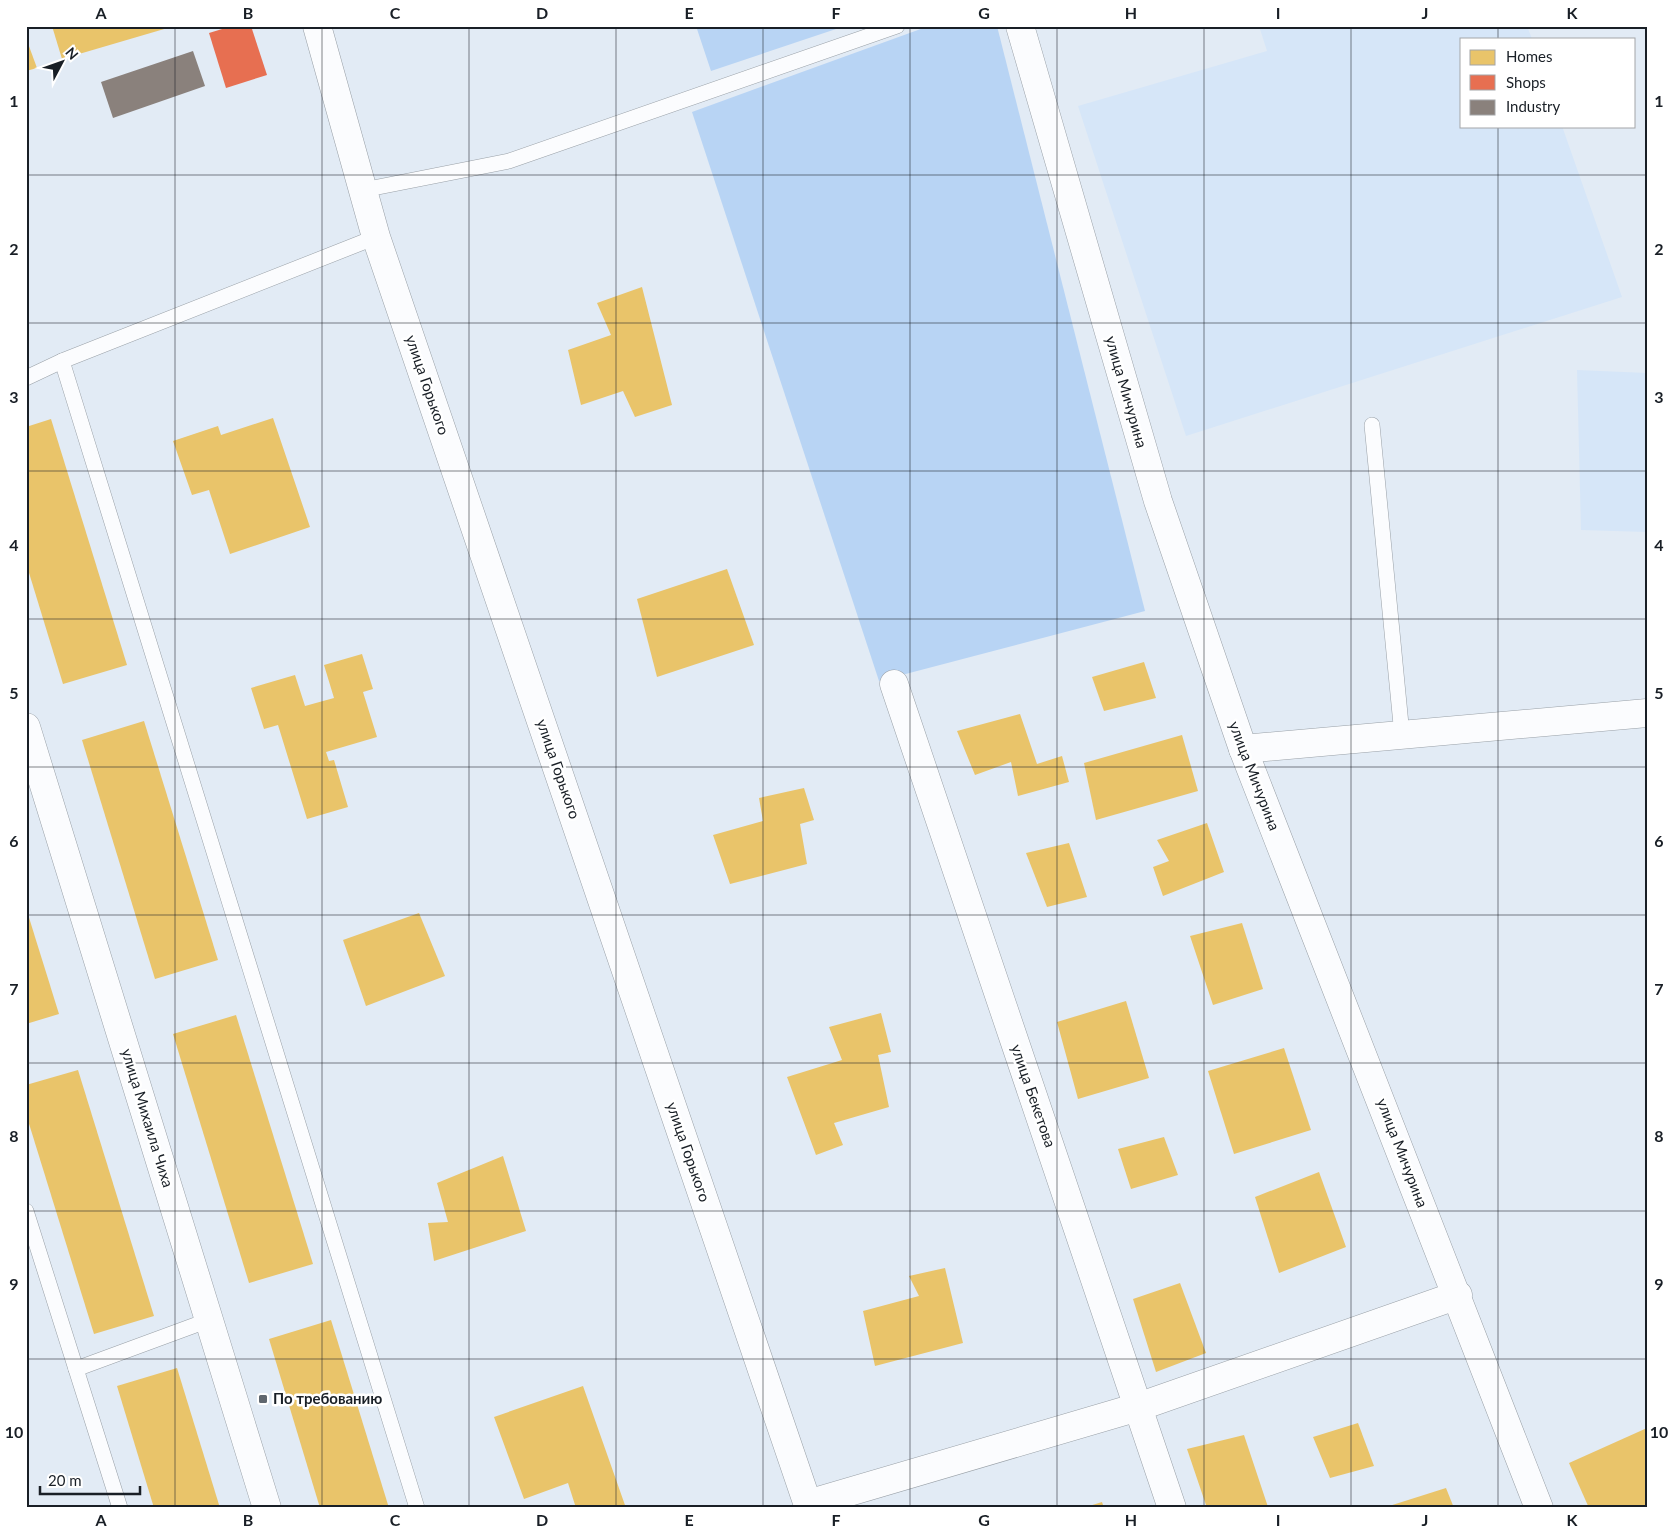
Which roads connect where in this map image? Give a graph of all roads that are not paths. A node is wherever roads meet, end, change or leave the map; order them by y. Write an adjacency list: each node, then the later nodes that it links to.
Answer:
1 (317, 26): 4 (street, улица Горького)
2 (897, 26): 4 (lane)
3 (1020, 26): 13 (street, улица Мичурина)
4 (363, 190): 5 (street, улица Горького)
5 (376, 236): 6 (lane); 19 (street, улица Горького)
6 (62, 361): 7 (lane); 22 (lane)
7 (26, 378)
8 (1372, 425): 12 (lane)
9 (894, 684): 18 (street, улица Бекетова)
10 (1647, 713): 12 (street)
11 (26, 727): 16 (street, улица Михаила Чиха)
12 (1402, 735): 13 (street)
13 (1243, 749): 15 (street, улица Мичурина)
14 (26, 1211): 17 (lane)
15 (1458, 1295): 18 (street); 24 (street, улица Мичурина)
16 (209, 1320): 17 (lane); 21 (street, улица Михаила Чиха)
17 (76, 1368): 20 (lane)
18 (1138, 1407): 19 (street); 23 (street, улица Бекетова)
19 (809, 1506)
20 (120, 1508)
21 (267, 1508)
22 (417, 1508)
23 (1172, 1508)
24 (1539, 1508)

